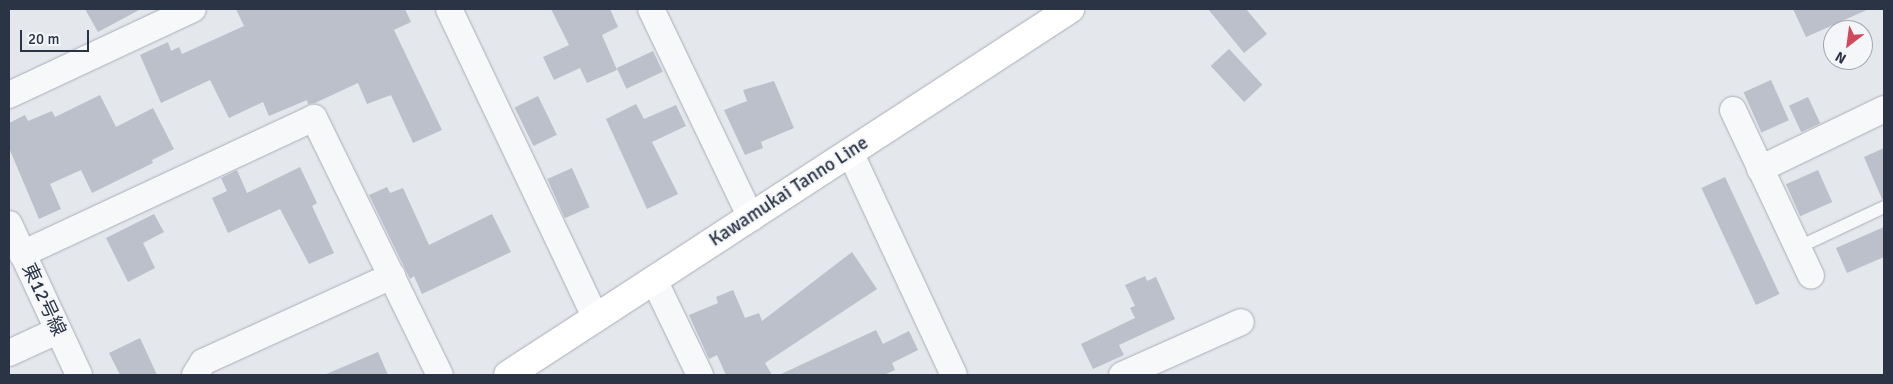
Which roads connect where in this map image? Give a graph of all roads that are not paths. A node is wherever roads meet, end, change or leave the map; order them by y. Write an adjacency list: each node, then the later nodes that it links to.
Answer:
1 (193, 9): 5 (street)
2 (449, 9): 18 (street)
3 (651, 9): 11 (street)
4 (1070, 9): 8 (main road, Kawamukai Tanno Line)
5 (9, 96)
6 (1884, 109): 9 (street)
7 (1733, 110): 9 (street)
8 (850, 152): 11 (main road, Kawamukai Tanno Line); 27 (street)
9 (1760, 169): 13 (street)
10 (1884, 207): 13 (lane)
11 (751, 218): 17 (main road, Kawamukai Tanno Line)
12 (9, 224): 14 (street, 東12号線)
13 (1797, 248): 16 (street)
14 (22, 254): 15 (street); 20 (street, 東12号線)
15 (392, 276): 23 (street); 24 (street)
16 (1810, 276)
17 (654, 280): 18 (main road, Kawamukai Tanno Line); 26 (street)
18 (596, 318): 25 (main road, Kawamukai Tanno Line)
19 (1241, 322): 28 (street)
20 (57, 331): 21 (street); 22 (street, 東12号線)
21 (9, 352)
22 (79, 375)
23 (195, 375)
24 (440, 375)
25 (508, 375)
26 (700, 375)
27 (954, 375)
28 (1122, 375)

